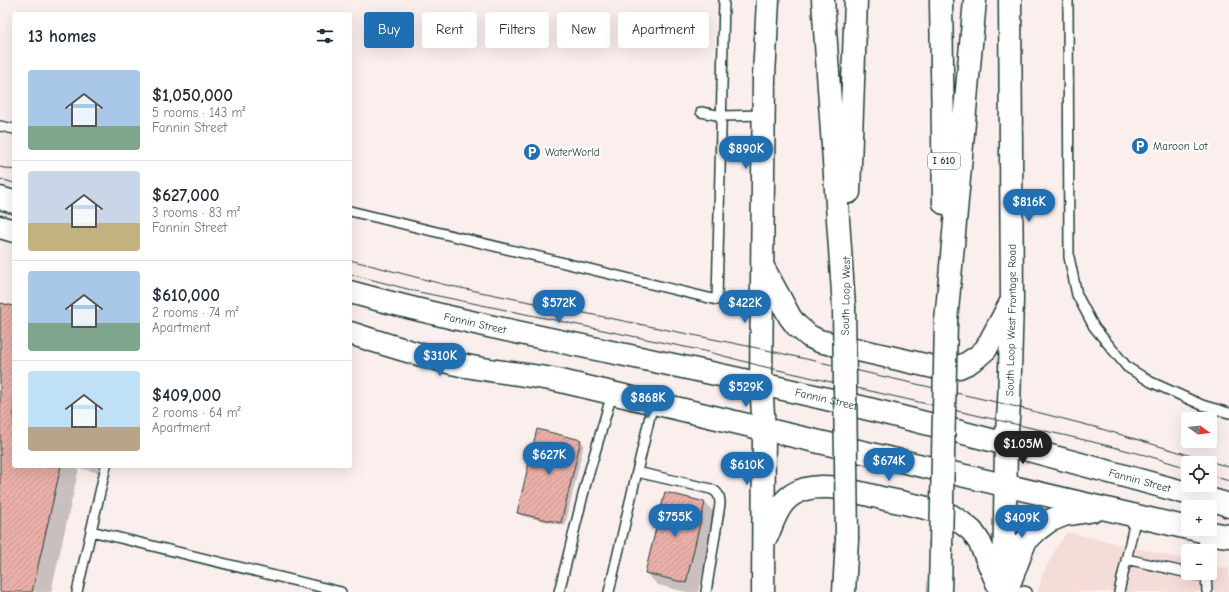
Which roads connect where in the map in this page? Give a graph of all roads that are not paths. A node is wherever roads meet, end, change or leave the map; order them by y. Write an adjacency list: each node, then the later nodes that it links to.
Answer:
1 (724, 0): 11 (lane)
2 (768, 0): 10 (main road)
3 (823, 0): 22 (main road)
4 (856, 0): 22 (main road, South Loop West)
5 (941, 0): 23 (main road, I 610)
6 (975, 0): 23 (main road)
7 (1010, 0): 21 (main road, South Loop West Frontage Road)
8 (1068, 0): 28 (lane)
9 (701, 112): 11 (lane)
10 (763, 115): 11 (lane); 19 (main road)
11 (722, 116): 16 (lane)
12 (0, 126): 13 (lane)
13 (12, 129)
14 (0, 198): 15 (main road)
15 (12, 201)
16 (352, 211)
17 (0, 227): 18 (main road)
18 (12, 230)
19 (762, 264): 21 (main road); 25 (main road)
20 (352, 293): 25 (main road, Fannin Street)
21 (1012, 300): 30 (main road, South Loop West Frontage Road)
22 (844, 307): 51 (main road, South Loop West, bridge)
23 (946, 322): 52 (main road, I 610, bridge)
24 (352, 334): 26 (main road)
25 (760, 384): 29 (main road); 30 (main road, Fannin Street)
26 (612, 394): 27 (main road); 47 (lane)
27 (653, 403): 29 (main road); 32 (lane)
28 (1229, 413)
29 (764, 429): 33 (main road); 41 (main road)
30 (1006, 444): 33 (main road, South Loop West Frontage Road); 34 (main road, Fannin Street)
31 (106, 468): 38 (lane)
32 (637, 472): 48 (lane); 49 (lane)
33 (1005, 485): 35 (main road); 53 (main road, South Loop West Frontage Road)
34 (1229, 506)
35 (1106, 509): 36 (main road); 53 (main road)
36 (1136, 516): 37 (main road); 42 (lane)
37 (1181, 530)
38 (91, 531): 45 (lane); 46 (lane)
39 (1217, 535): 40 (main road)
40 (1229, 536)
41 (763, 544): 50 (main road); 53 (main road)
42 (1126, 559): 43 (lane); 56 (lane)
43 (1181, 570)
44 (1206, 580): 57 (lane)
45 (77, 592)
46 (341, 592)
47 (559, 592)
48 (609, 592)
49 (706, 592)
50 (763, 592)
51 (844, 592)
52 (940, 592)
53 (1004, 592)
54 (1019, 592): 55 (lane)
55 (1027, 592)
56 (1119, 592)
57 (1207, 592)

